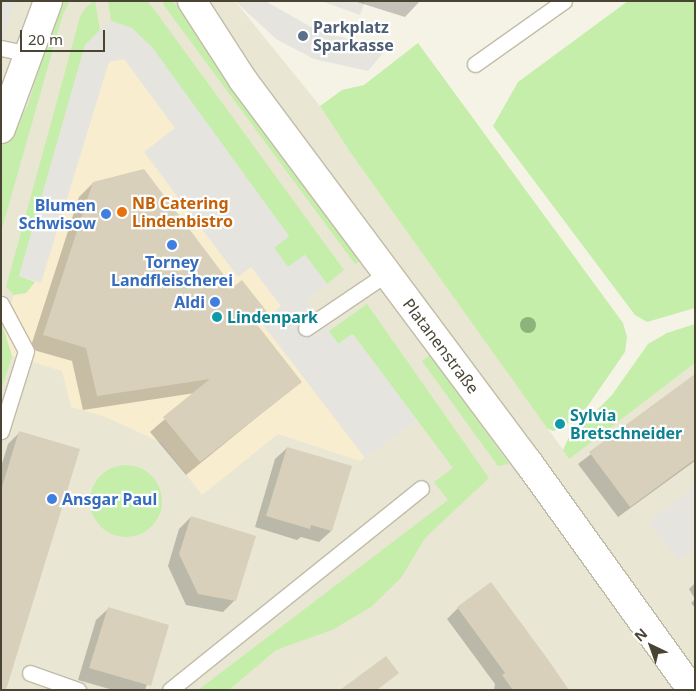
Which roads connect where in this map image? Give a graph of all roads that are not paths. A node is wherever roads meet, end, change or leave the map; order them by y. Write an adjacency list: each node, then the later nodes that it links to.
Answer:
1 (48, 1): 5 (street)
2 (192, 1): 8 (street, Platanenstraße)
3 (564, 1): 6 (lane)
4 (1, 48): 5 (lane)
5 (29, 54): 7 (street)
6 (475, 64)
7 (1, 129)
8 (386, 274): 10 (lane); 16 (street, Platanenstraße)
9 (1, 304): 11 (lane)
10 (306, 328)
11 (1, 431)
12 (421, 488): 15 (lane)
13 (30, 674): 14 (lane)
14 (78, 690)
15 (170, 690)
16 (692, 690)

